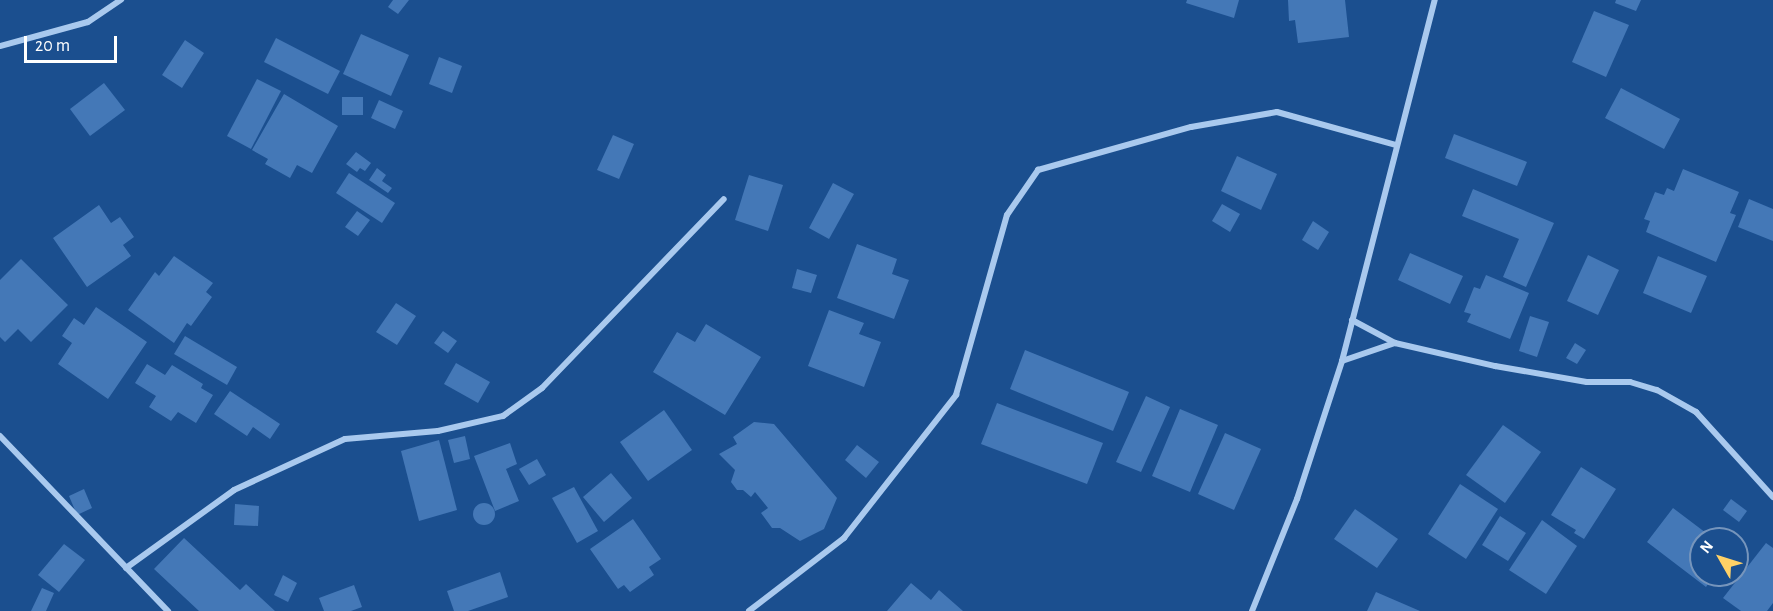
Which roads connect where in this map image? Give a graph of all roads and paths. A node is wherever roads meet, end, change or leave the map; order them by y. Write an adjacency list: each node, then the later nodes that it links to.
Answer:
1 (121, 0): 3 (street)
2 (1435, 0): 4 (street)
3 (0, 46)
4 (1396, 145): 6 (street); 13 (street)
5 (724, 200): 11 (street)
6 (1352, 320): 7 (street); 8 (street)
7 (1395, 343): 8 (street); 10 (street)
8 (1342, 361): 14 (street)
9 (0, 436): 11 (street)
10 (1773, 497)
11 (126, 568): 12 (street)
12 (168, 611)
13 (749, 611)
14 (1252, 611)

